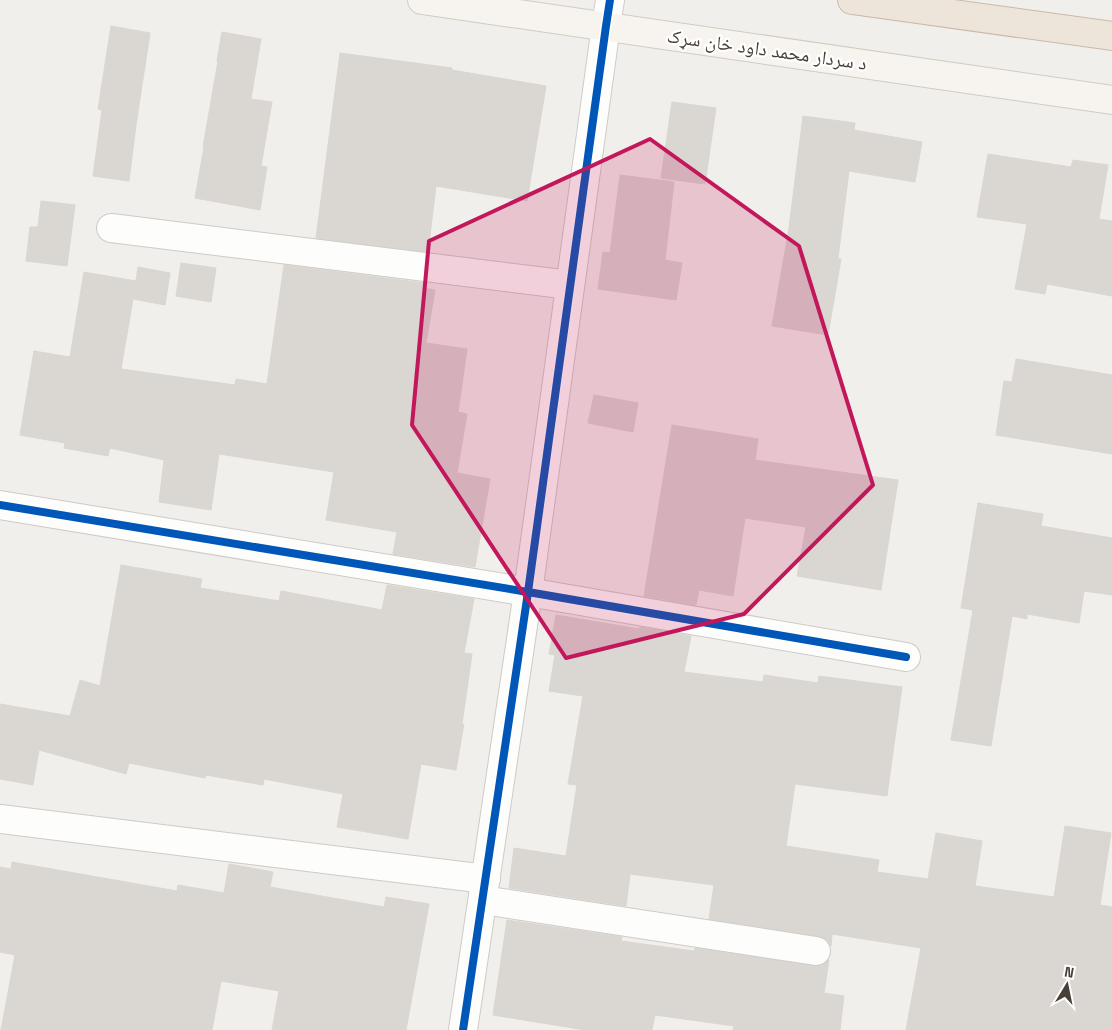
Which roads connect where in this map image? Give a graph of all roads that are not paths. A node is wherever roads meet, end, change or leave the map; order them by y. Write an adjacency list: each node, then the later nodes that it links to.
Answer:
1 (422, 0): 3 (street, د سردار محمد داود خان سړک)
2 (852, 0): 4 (highway)
3 (608, 13): 5 (street, د سردار محمد داود خان سړک); 7 (street)
4 (1112, 36)
5 (1112, 100)
6 (111, 228): 7 (street)
7 (570, 285): 9 (street)
8 (0, 505): 9 (street)
9 (528, 592): 10 (street); 12 (street)
10 (906, 657)
11 (0, 819): 12 (street)
12 (485, 889): 13 (street); 14 (street)
13 (816, 951)
14 (463, 1030)

